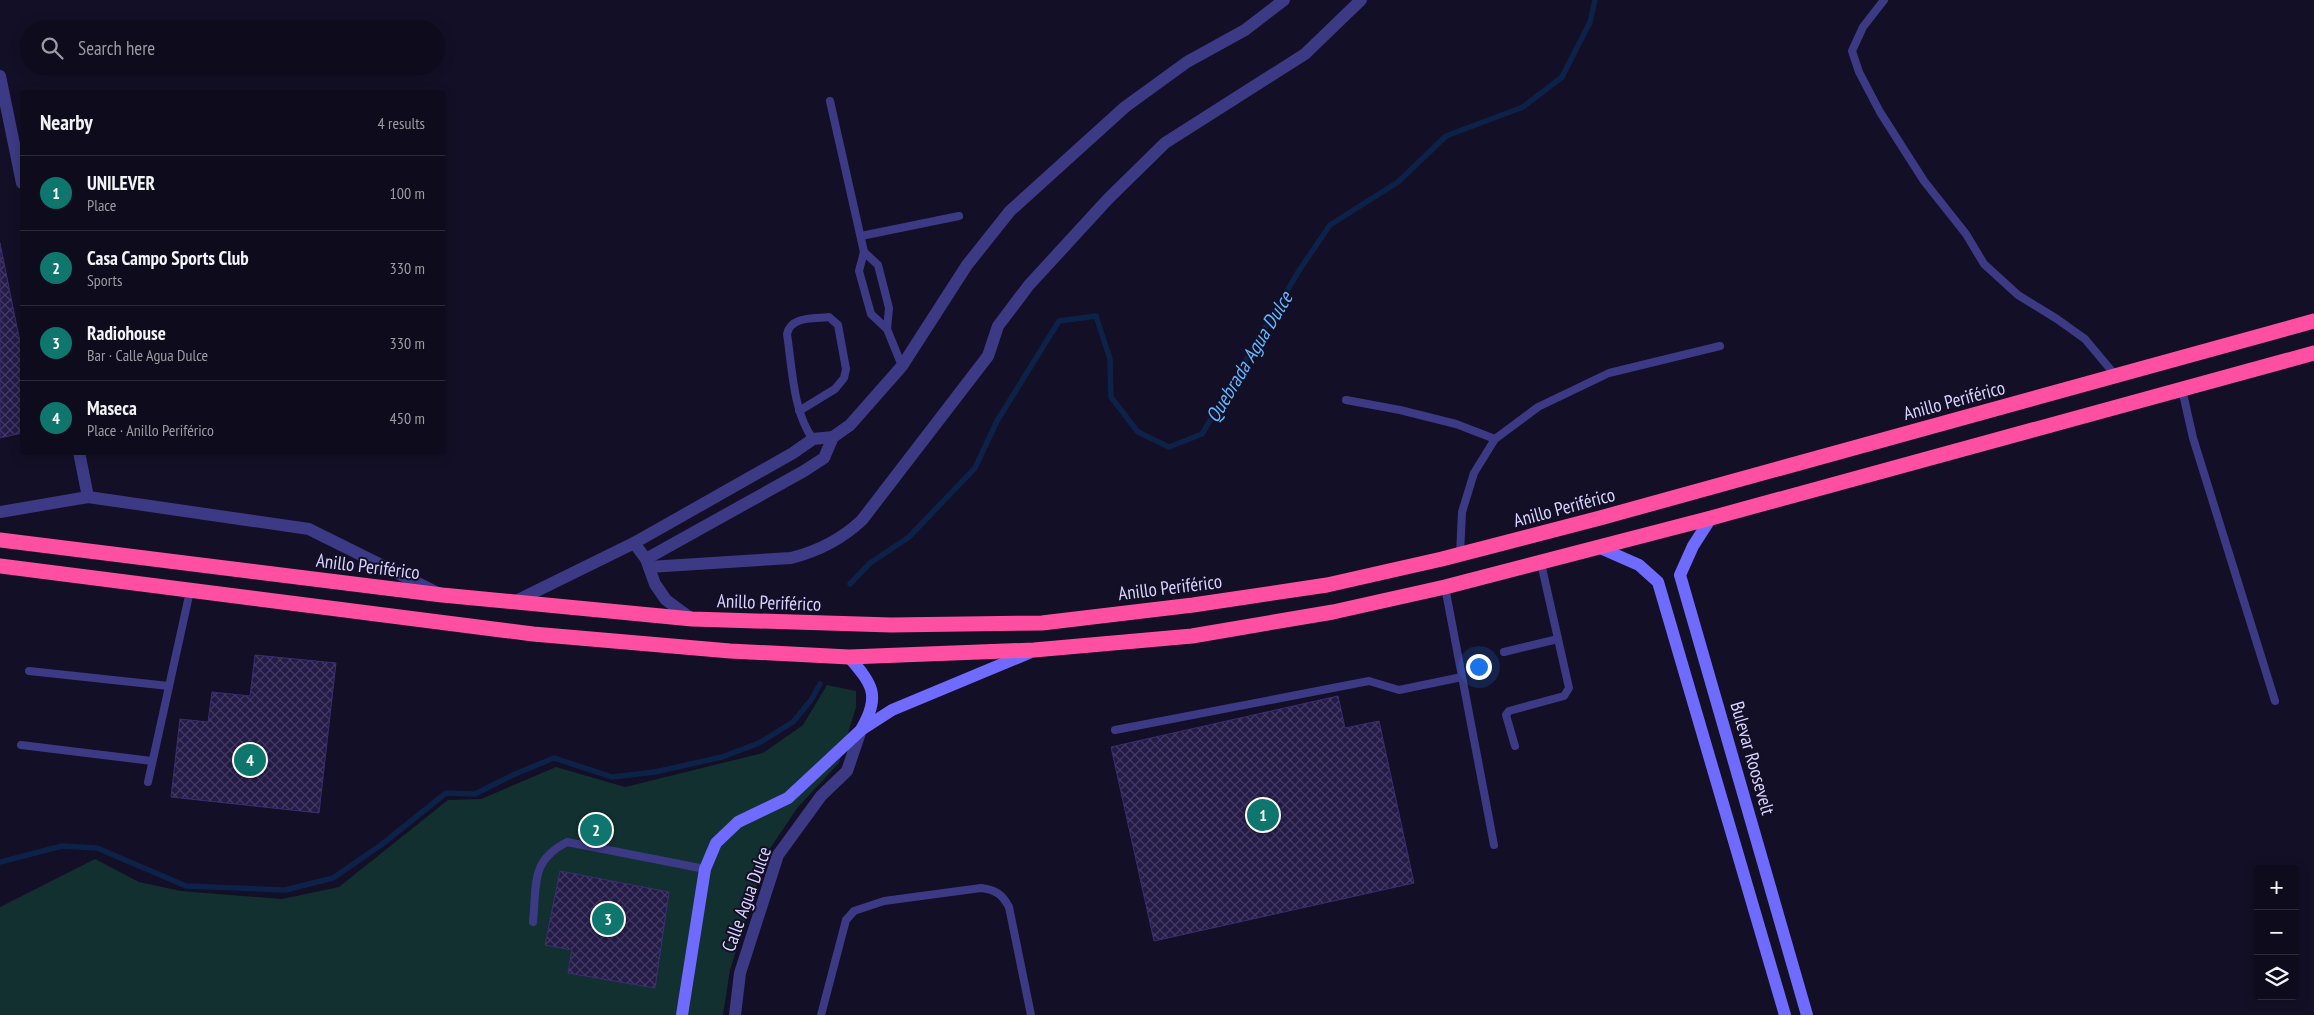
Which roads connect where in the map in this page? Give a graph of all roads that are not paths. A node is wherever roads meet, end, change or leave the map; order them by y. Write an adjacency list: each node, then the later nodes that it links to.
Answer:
1 (1284, 0): 14 (street)
2 (1361, 0): 30 (street)
3 (1884, 0): 15 (lane)
4 (0, 76): 6 (street)
5 (830, 101): 8 (lane)
6 (20, 173)
7 (959, 216): 8 (lane)
8 (861, 236): 9 (lane)
9 (864, 252): 11 (lane); 11 (lane)
10 (2314, 321): 15 (highway, Anillo Periférico)
11 (887, 329): 14 (lane)
12 (1720, 346): 21 (lane)
13 (2314, 352): 16 (highway)
14 (902, 366): 19 (street)
15 (2116, 376): 29 (highway, Anillo Periférico)
16 (2182, 389): 25 (highway); 47 (lane)
17 (1346, 400): 21 (lane)
18 (799, 411): 18 (lane); 20 (lane)
19 (833, 437): 20 (street); 30 (street)
20 (813, 439): 27 (street)
21 (1495, 439): 29 (lane)
22 (80, 455): 23 (street)
23 (88, 497): 24 (street); 37 (street)
24 (0, 512)
25 (1711, 518): 28 (highway); 33 (main road)
26 (0, 540): 37 (highway, Anillo Periférico)
27 (634, 543): 30 (street); 38 (street)
28 (1598, 547): 31 (highway); 34 (main road)
29 (1460, 554): 39 (highway, Anillo Periférico)
30 (647, 563): 39 (street)
31 (1541, 563): 35 (highway); 40 (lane)
32 (0, 566): 36 (highway)
33 (1680, 575): 34 (main road); 62 (main road, Bulevar Roosevelt)
34 (1658, 582): 61 (main road)
35 (1445, 587): 41 (highway); 45 (lane)
36 (190, 591): 43 (highway); 46 (lane)
37 (442, 595): 38 (highway, Anillo Periférico)
38 (512, 602): 39 (highway, Anillo Periférico)
39 (692, 619)
40 (1558, 639): 42 (lane); 51 (lane)
41 (1034, 650): 43 (highway); 48 (main road)
42 (1504, 652)
43 (849, 657): 48 (main road, Calle Agua Dulce)
44 (29, 671): 46 (lane)
45 (1462, 677): 49 (lane); 54 (lane)
46 (169, 686): 52 (lane)
47 (2275, 701)
48 (860, 730): 55 (main road); 58 (street, Calle Agua Dulce)
49 (1115, 730)
50 (21, 745): 52 (lane)
51 (1514, 746)
52 (152, 761): 53 (lane)
53 (148, 782)
54 (1494, 845)
55 (705, 869): 56 (lane); 57 (main road)
56 (533, 922)
57 (682, 1015)
58 (735, 1015)
59 (821, 1015): 60 (lane)
60 (1031, 1015)
61 (1785, 1015)
62 (1807, 1015)

